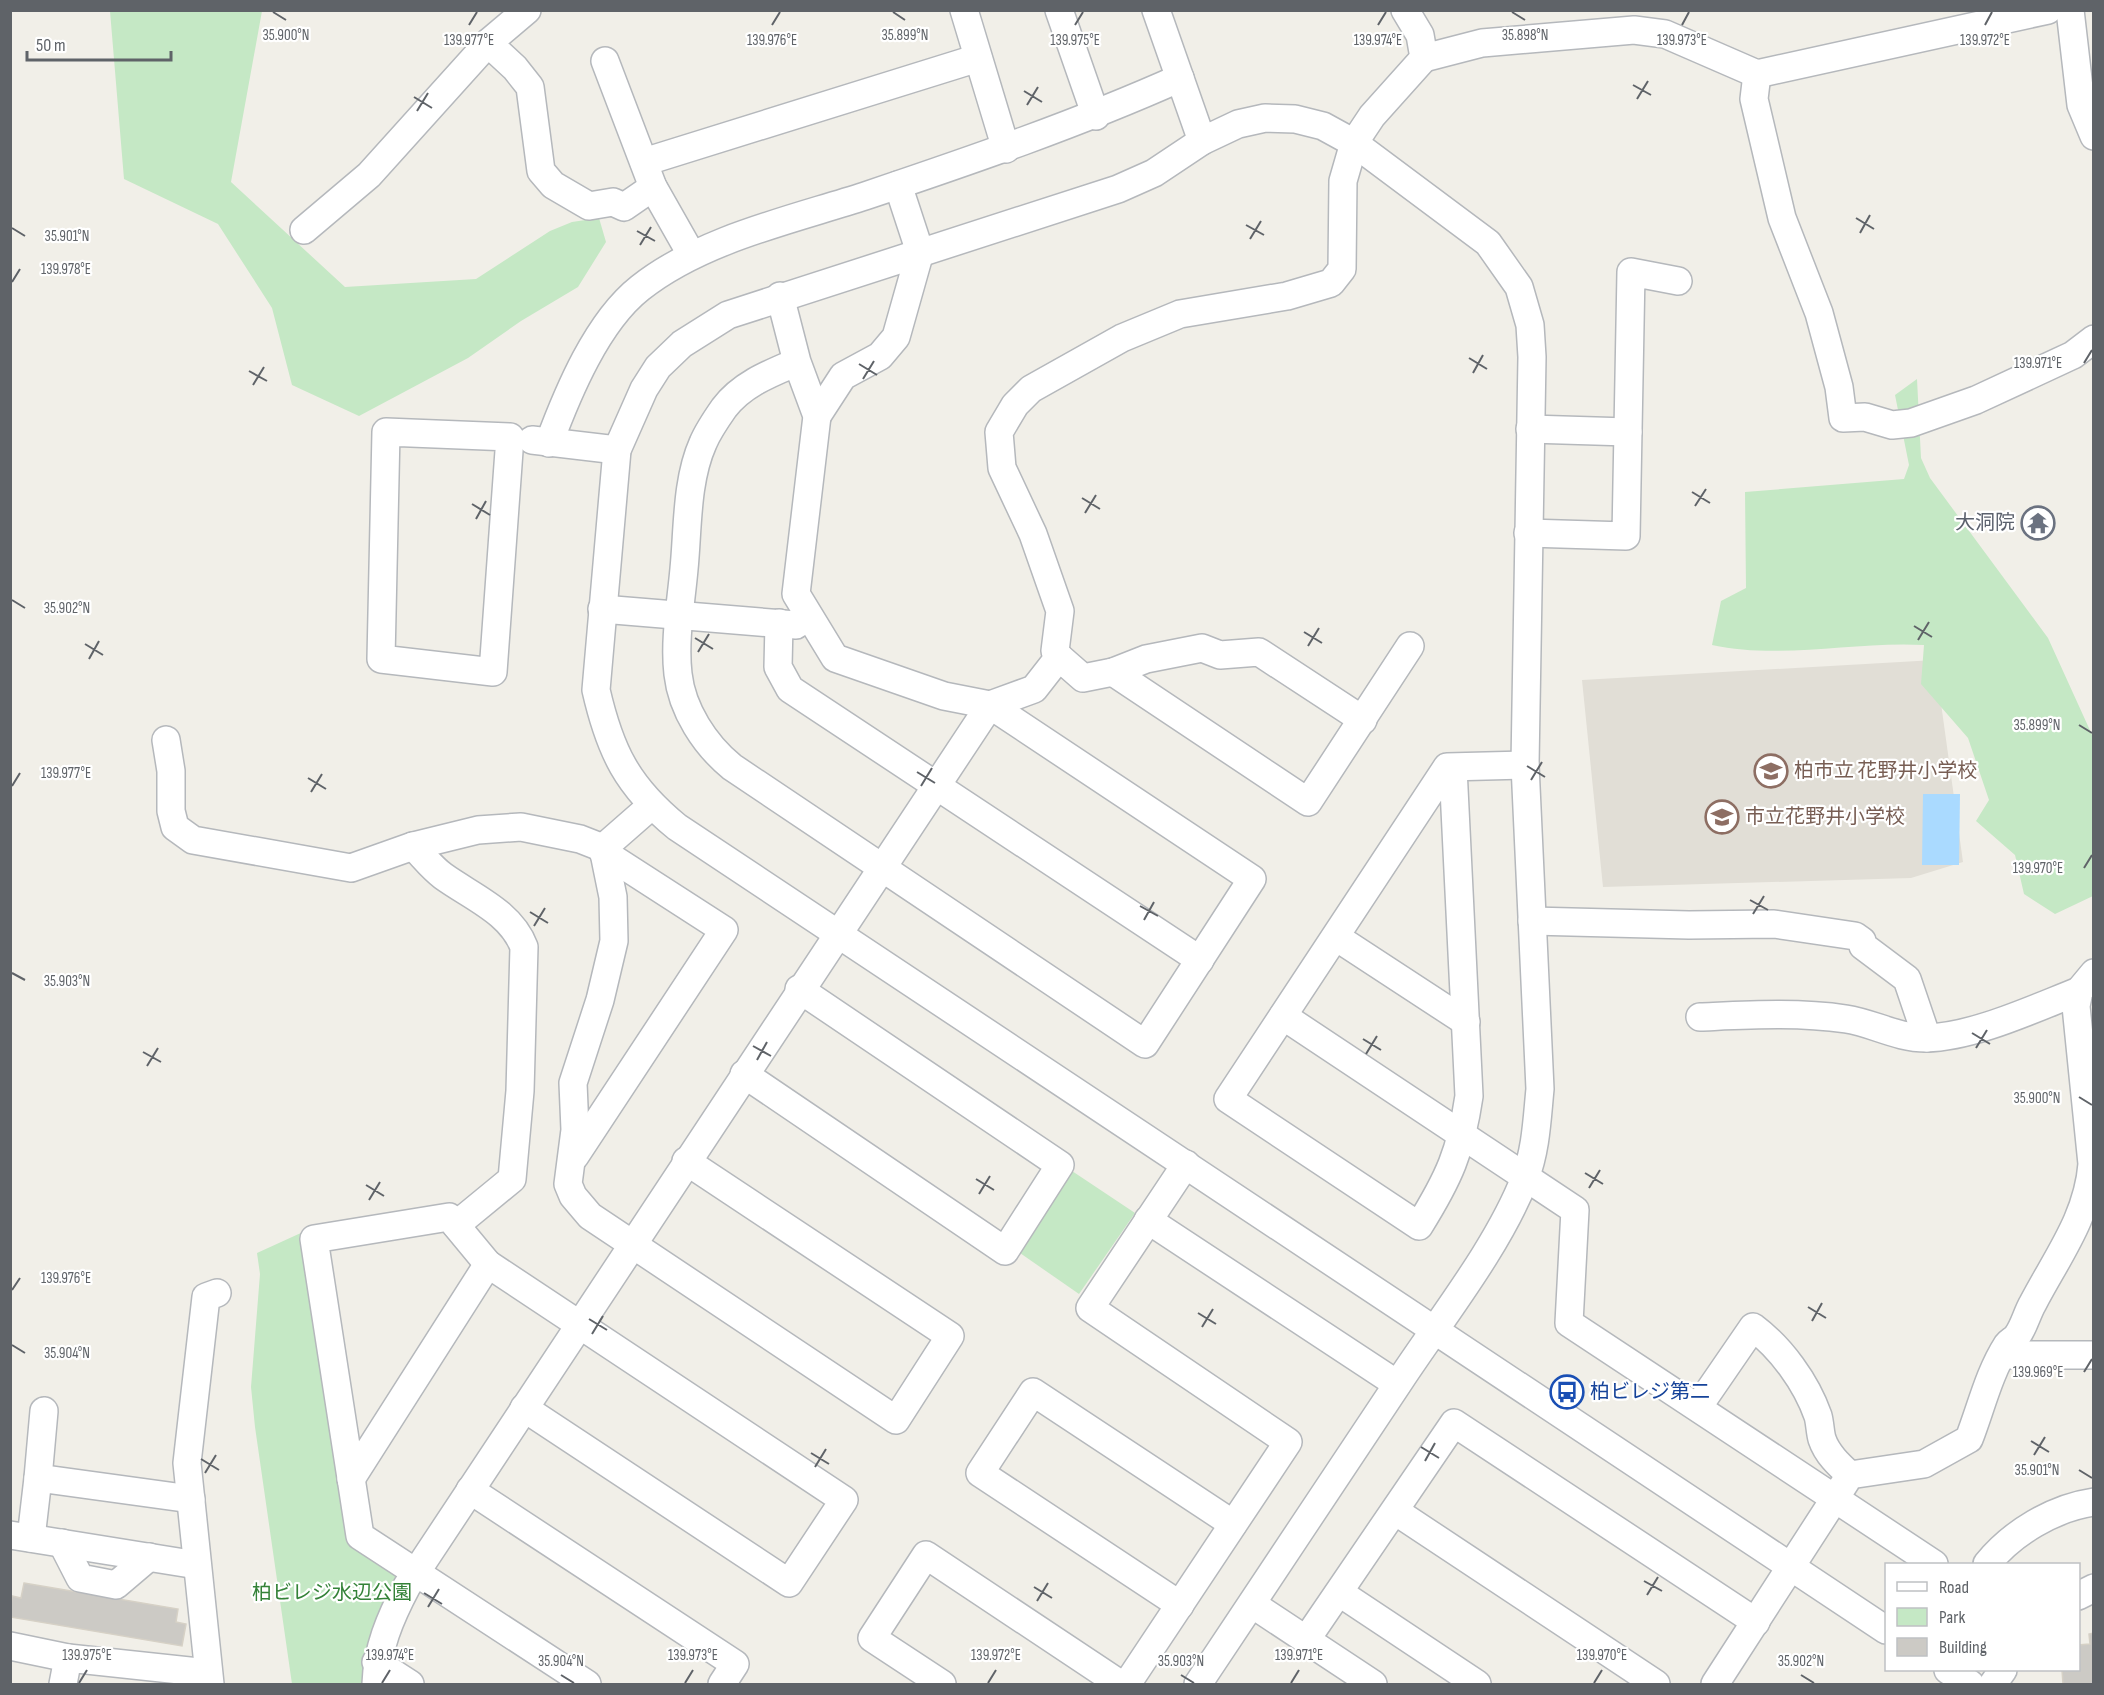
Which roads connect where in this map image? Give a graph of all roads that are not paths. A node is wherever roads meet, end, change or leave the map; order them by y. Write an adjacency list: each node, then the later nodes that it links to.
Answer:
1 (527, 10): 8 (street)
2 (964, 10): 9 (street)
3 (1059, 10): 14 (street)
4 (1156, 10): 13 (street)
5 (1405, 10): 10 (street)
6 (2048, 10): 12 (street)
7 (2070, 10): 15 (street)
8 (488, 43): 21 (street); 22 (street)
9 (978, 58): 18 (street); 19 (street)
10 (1424, 58): 12 (street); 17 (street)
11 (605, 61): 19 (street)
12 (1756, 75): 27 (street)
13 (1180, 78): 14 (street); 16 (street)
14 (1096, 116): 18 (street)
15 (2094, 136)
16 (1203, 141): 17 (street); 23 (street)
17 (1353, 143): 30 (street); 41 (street)
18 (1006, 148): 20 (street)
19 (644, 162): 21 (street)
20 (898, 185): 23 (street); 24 (street)
21 (653, 187): 24 (street)
22 (304, 230)
23 (920, 252): 26 (street); 29 (street)
24 (691, 254): 33 (street)
25 (1678, 281): 31 (street)
26 (780, 296): 28 (street); 34 (street)
27 (2094, 339)
28 (797, 362): 29 (street); 37 (street)
29 (817, 416): 39 (street)
30 (1530, 429): 31 (street); 35 (street)
31 (1628, 432): 35 (street)
32 (510, 437): 32 (street); 33 (street)
33 (549, 443): 34 (street)
34 (617, 450): 36 (street)
35 (1528, 533): 46 (street)
36 (602, 609): 37 (street); 49 (street)
37 (680, 615): 38 (street); 52 (street)
38 (779, 623): 39 (street); 48 (street)
39 (815, 626): 43 (street)
40 (1410, 646): 44 (street)
41 (1059, 657): 42 (street); 43 (street)
42 (1113, 672): 44 (street); 44 (street)
43 (990, 705): 48 (street); 56 (street)
44 (1363, 720)
45 (166, 740): 50 (street)
46 (1525, 765): 47 (street); 53 (street)
47 (1453, 768): 55 (street); 61 (street)
48 (936, 786): 52 (street); 56 (street)
49 (651, 806): 51 (street); 54 (street)
50 (413, 846): 51 (street); 70 (street)
51 (603, 850): 66 (street); 66 (street)
52 (881, 867): 54 (street); 56 (street)
53 (1532, 921): 62 (street); 68 (street)
54 (836, 933): 58 (street); 67 (street)
55 (1336, 937): 60 (street); 61 (street)
56 (1200, 960)
57 (2086, 982): 62 (street); 76 (street)
58 (799, 989): 63 (street); 63 (street)
59 (1713, 1013): 62 (street)
60 (1283, 1016): 64 (street); 64 (street)
61 (1466, 1022): 64 (street)
62 (1927, 1038)
63 (744, 1074): 65 (street)
64 (1463, 1135): 68 (street)
65 (686, 1161): 71 (street); 71 (street)
66 (571, 1162): 71 (street)
67 (1186, 1164): 69 (street); 75 (street)
68 (1525, 1177): 75 (street); 79 (street)
69 (1148, 1220): 78 (street); 90 (street)
70 (456, 1225): 72 (street); 84 (street)
71 (633, 1243): 74 (street)
72 (488, 1264): 74 (street); 84 (street)
73 (217, 1293): 86 (street)
74 (578, 1325): 80 (street); 80 (street)
75 (1434, 1330): 78 (street); 95 (street)
76 (2010, 1345): 77 (street); 82 (street)
77 (2094, 1355)
78 (1397, 1384): 100 (street)
79 (1698, 1407): 82 (street); 87 (street)
80 (524, 1408): 85 (street)
81 (44, 1411): 83 (street)
82 (1850, 1475): 87 (street)
83 (38, 1478): 86 (street); 91 (street)
84 (351, 1479): 96 (street)
85 (470, 1490): 96 (street); 113 (street)
86 (191, 1499): 94 (street)
87 (1836, 1499): 92 (street); 95 (street)
88 (2094, 1502): 93 (street)
89 (1395, 1511): 98 (street); 102 (street); 120 (street)
90 (1233, 1524): 101 (street); 101 (street)
91 (21, 1537): 94 (street)
92 (1932, 1563)
93 (1988, 1563)
94 (197, 1564): 109 (street)
95 (1791, 1567): 102 (street); 103 (street)
96 (416, 1572): 108 (street); 112 (street)
97 (2094, 1588): 99 (street)
98 (1340, 1593): 104 (street); 119 (street)
99 (2080, 1595)
100 (1252, 1604): 104 (street); 117 (street)
101 (1180, 1605): 116 (street)
102 (1756, 1622): 121 (street)
103 (1885, 1629)
104 (1306, 1640): 118 (street)
105 (10, 1646): 106 (street)
106 (65, 1671): 109 (street)
107 (2002, 1671): 123 (street)
108 (376, 1673): 111 (street)
109 (209, 1678)
110 (1937, 1678): 122 (street)
111 (410, 1684)
112 (587, 1684)
113 (722, 1684)
114 (942, 1684): 115 (street)
115 (1120, 1684)
116 (1127, 1684)
117 (1198, 1684)
118 (1373, 1684)
119 (1477, 1684)
120 (1656, 1684)
121 (1715, 1684)
122 (1970, 1684)
123 (1993, 1684)

